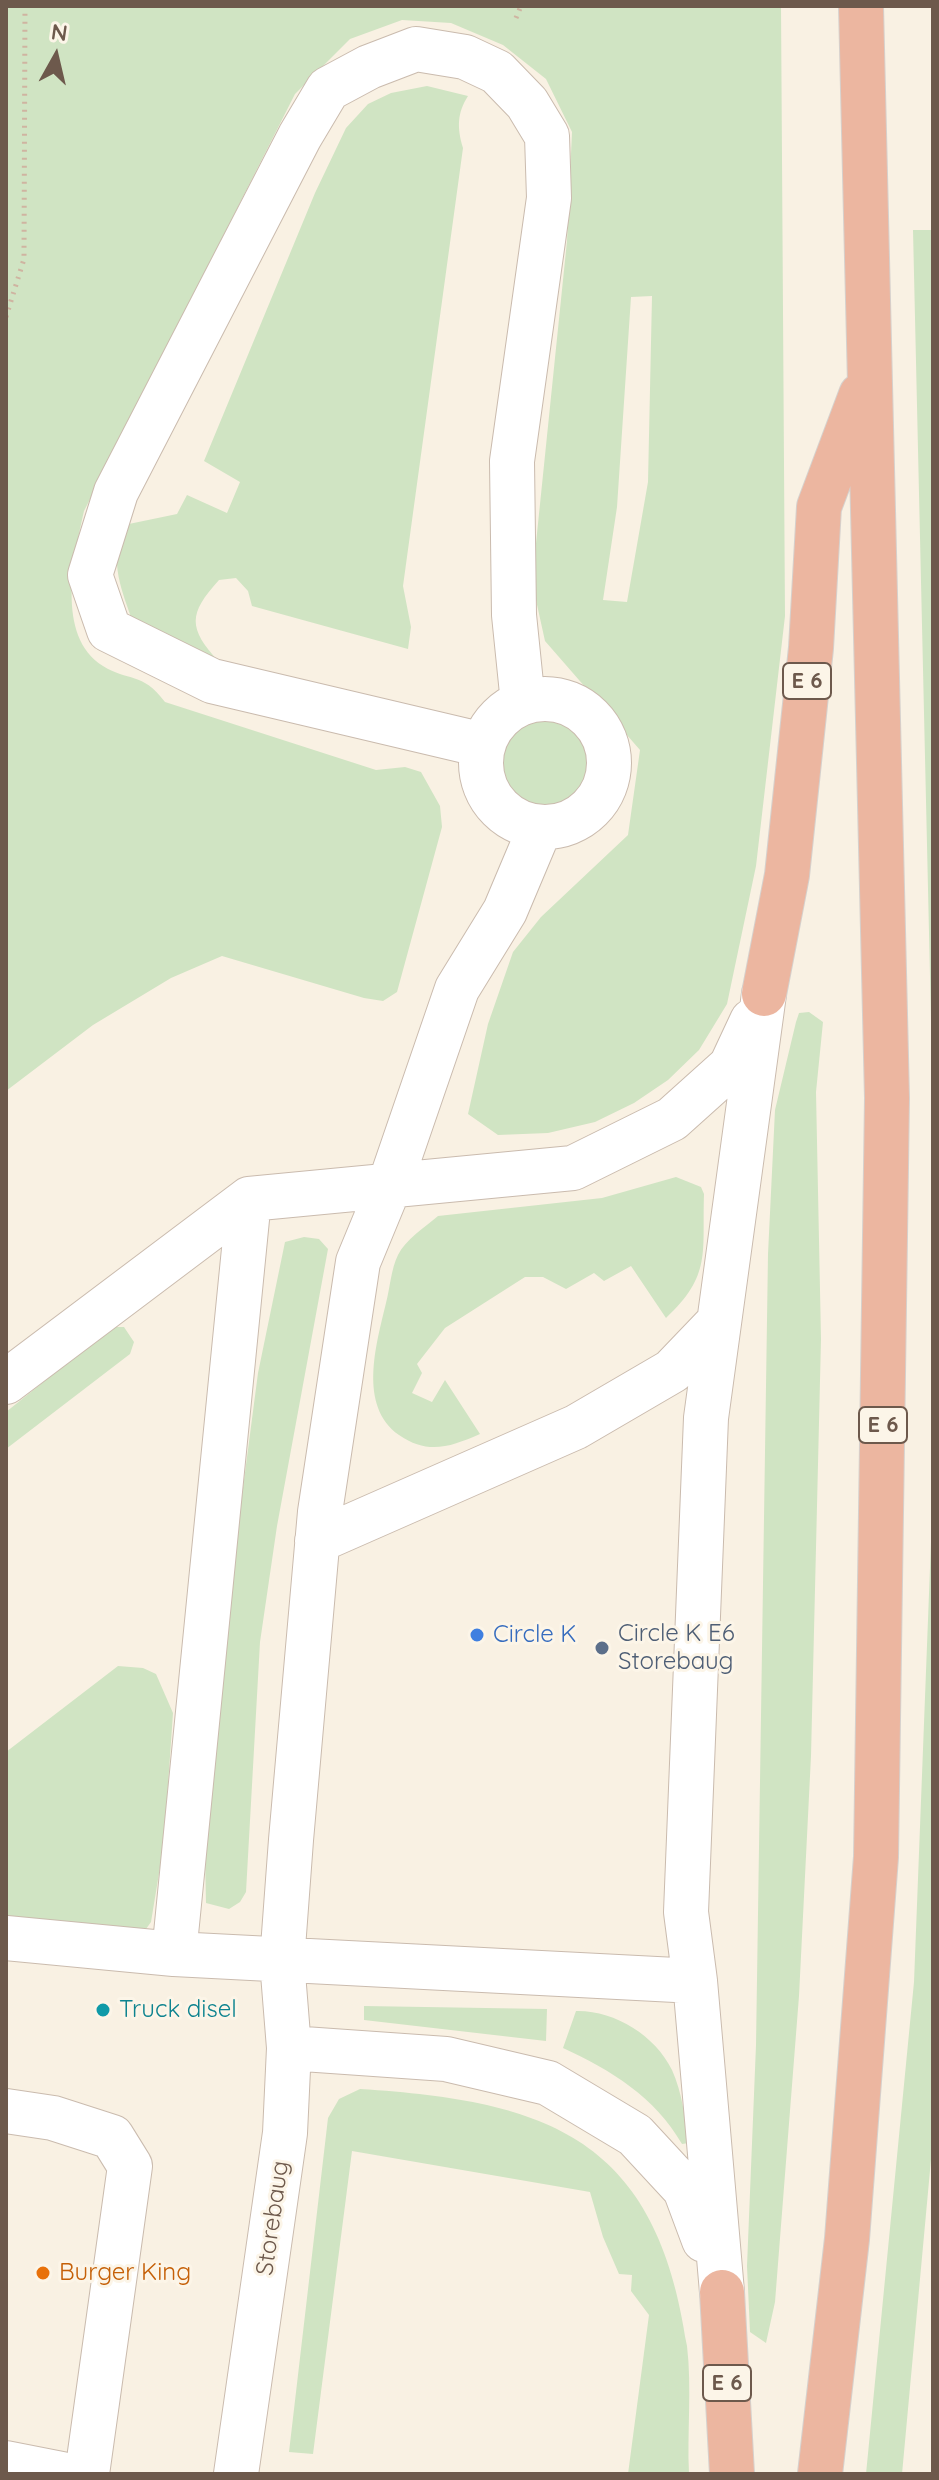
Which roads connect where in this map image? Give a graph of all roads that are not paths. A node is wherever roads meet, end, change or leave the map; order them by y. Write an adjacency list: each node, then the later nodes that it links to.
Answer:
1 (861, 6): 2 (highway, E 6)
2 (869, 374): 6 (highway, E 6); 24 (highway, E 6)
3 (523, 703): 4 (lane); 4 (lane); 5 (lane)
4 (483, 745): 5 (lane)
5 (540, 828): 7 (lane, Storebaug)
6 (764, 994): 7 (lane); 9 (lane)
7 (389, 1187): 8 (lane); 11 (lane, Storebaug)
8 (249, 1199): 10 (lane); 13 (lane)
9 (718, 1323): 11 (lane); 15 (lane)
10 (6, 1382)
11 (317, 1541): 14 (lane, Storebaug)
12 (6, 1938): 13 (lane)
13 (174, 1954): 14 (lane)
14 (282, 1961): 15 (lane); 16 (lane, Storebaug)
15 (695, 1981): 18 (lane)
16 (289, 2048): 18 (lane); 22 (lane, Storebaug)
17 (6, 2111): 21 (lane)
18 (722, 2292): 23 (highway, E 6)
19 (6, 2463): 20 (lane)
20 (62, 2474)
21 (87, 2474)
22 (236, 2474)
23 (732, 2474)
24 (820, 2474)

